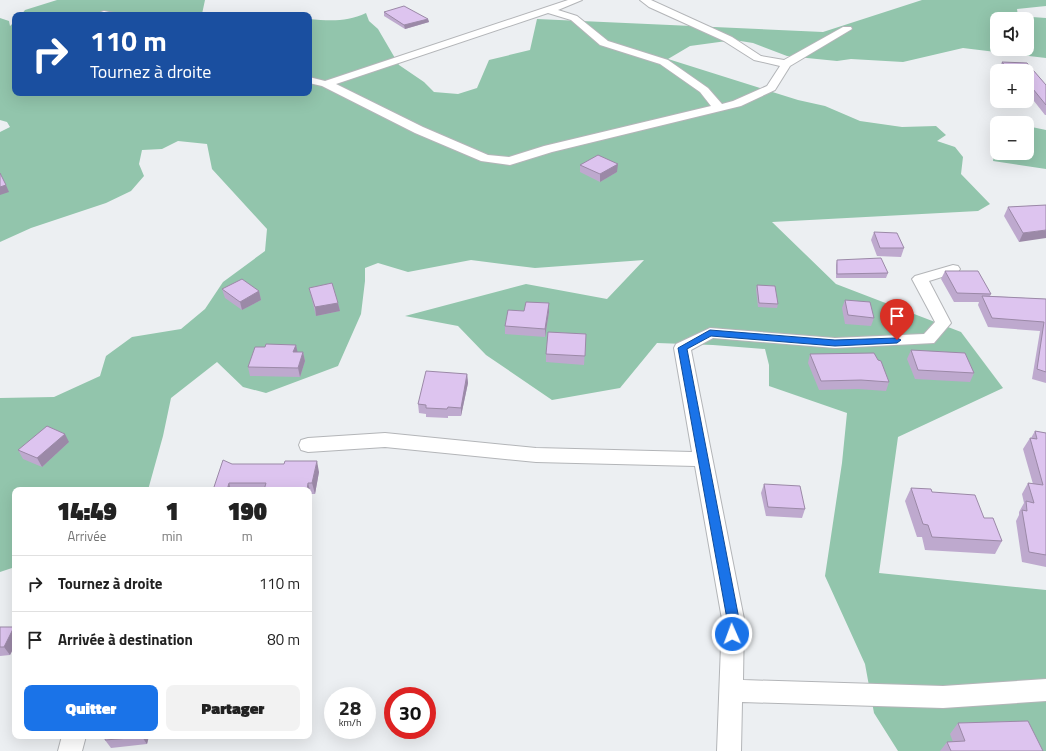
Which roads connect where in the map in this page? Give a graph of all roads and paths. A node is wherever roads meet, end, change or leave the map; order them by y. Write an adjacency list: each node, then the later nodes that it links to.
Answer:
1 (577, 0): 3 (street)
2 (645, 0): 5 (street)
3 (546, 9): 7 (street); 8 (street)
4 (847, 29): 5 (street)
5 (786, 64): 8 (street)
6 (312, 81): 7 (street)
7 (326, 84): 8 (street)
8 (720, 108)
9 (953, 269): 11 (street)
10 (308, 445): 11 (street)
11 (702, 459): 13 (street)
12 (1046, 690): 13 (street)
13 (731, 691): 16 (street)
14 (73, 739): 15 (street)
15 (70, 751)
16 (729, 751)

